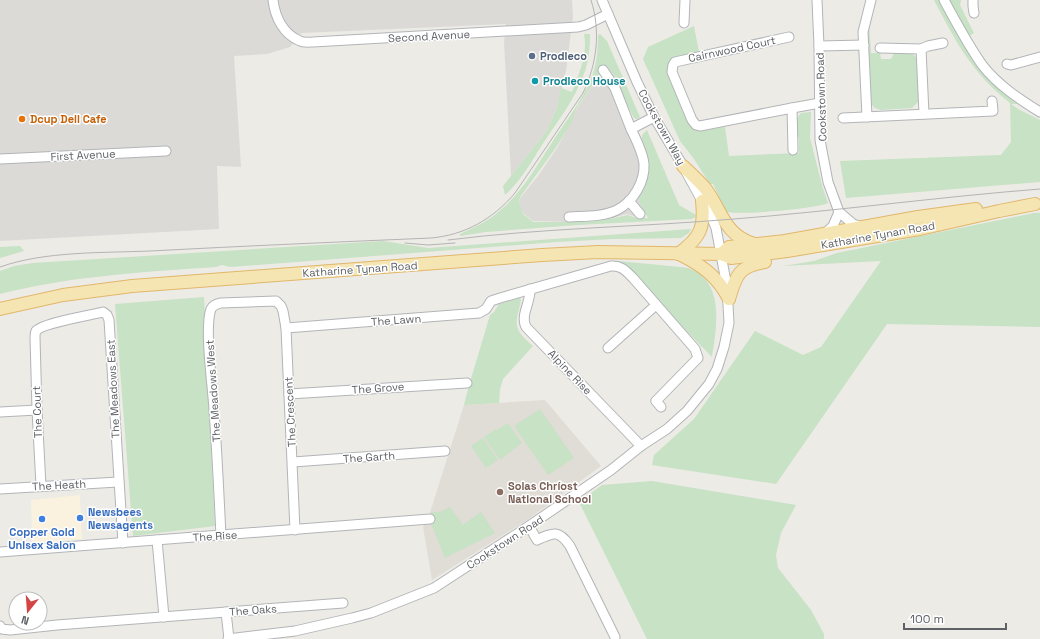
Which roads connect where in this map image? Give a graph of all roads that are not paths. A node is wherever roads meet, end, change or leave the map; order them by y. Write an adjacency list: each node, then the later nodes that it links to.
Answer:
1 (272, 0): 9 (street, Second Avenue)
2 (602, 0): 9 (street, Cookstown Way)
3 (685, 0): 10 (street)
4 (817, 0): 14 (street, Cookstown Road)
5 (871, 0): 13 (street)
6 (944, 0): 23 (street)
7 (973, 0): 8 (street)
8 (974, 13)
9 (608, 14): 25 (street, Cookstown Way)
10 (684, 23)
11 (790, 37): 22 (street, Cairnwood Court)
12 (943, 43): 16 (street)
13 (864, 45): 14 (street); 26 (street)
14 (819, 46): 21 (street, Cookstown Road)
15 (880, 48): 16 (street)
16 (921, 49): 24 (street)
17 (1040, 57): 18 (street)
18 (1007, 64)
19 (603, 70): 28 (street)
20 (992, 101): 24 (street)
21 (820, 103): 22 (street); 36 (street, Cookstown Road)
22 (792, 108): 29 (street)
23 (1040, 112)
24 (924, 114): 26 (street)
25 (654, 117): 28 (street); 32 (street, Cookstown Way)
26 (867, 117): 27 (street)
27 (843, 118)
28 (631, 129): 34 (street)
29 (793, 150)
30 (166, 151): 31 (street, First Avenue)
31 (0, 159)
32 (683, 166): 33 (street, Cookstown Way); 41 (main road)
33 (702, 201): 42 (main road); 43 (street, Cookstown Way)
34 (629, 202): 37 (street); 38 (street)
35 (1038, 204): 39 (main road, Katharine Tynan Road); 40 (main road, Katharine Tynan Road)
36 (839, 212): 39 (street, Katharine Tynan Road); 40 (street)
37 (640, 214)
38 (569, 217)
39 (863, 227): 40 (main road, Katharine Tynan Road)
40 (824, 239): 41 (main road, Katharine Tynan Road); 43 (main road, Katharine Tynan Road); 45 (main road)
41 (756, 245): 43 (main road, Katharine Tynan Road)
42 (678, 254): 43 (main road, Katharine Tynan Road); 45 (main road); 48 (main road, Katharine Tynan Road)
43 (721, 254): 45 (street, Cookstown Road)
44 (530, 289): 47 (street); 49 (street, The Lawn); 57 (street, Alpine Rise)
45 (729, 299): 57 (street, Cookstown Road)
46 (272, 300): 49 (street, The Crescent); 66 (street, The Meadows West)
47 (656, 305): 51 (street); 54 (street)
48 (0, 309)
49 (286, 328): 53 (street, The Crescent)
50 (35, 337): 55 (street, The Court); 60 (street, The Meadows East)
51 (608, 348)
52 (467, 383): 53 (street, The Grove)
53 (289, 394): 59 (street, The Crescent)
54 (661, 407)
55 (37, 410): 56 (street); 61 (street, The Court)
56 (0, 412)
57 (641, 446): 64 (street, Cookstown Road)
58 (445, 451): 59 (street, The Garth)
59 (293, 462): 65 (street, The Crescent)
60 (118, 482): 61 (street, The Heath); 68 (street, The Meadows East)
61 (41, 486): 62 (street, The Heath)
62 (0, 489)
63 (430, 520): 65 (street, The Rise)
64 (529, 526): 74 (street); 75 (street, Cookstown Road)
65 (295, 530): 66 (street, The Rise)
66 (221, 536): 67 (street, The Rise)
67 (157, 540): 68 (street, The Rise); 72 (street)
68 (122, 543): 69 (street, The Rise)
69 (0, 552)
70 (343, 603): 71 (street, The Oaks)
71 (226, 612): 72 (street, The Oaks); 75 (street)
72 (164, 617): 73 (street, The Oaks)
73 (0, 626)
74 (615, 637)
75 (229, 639)

